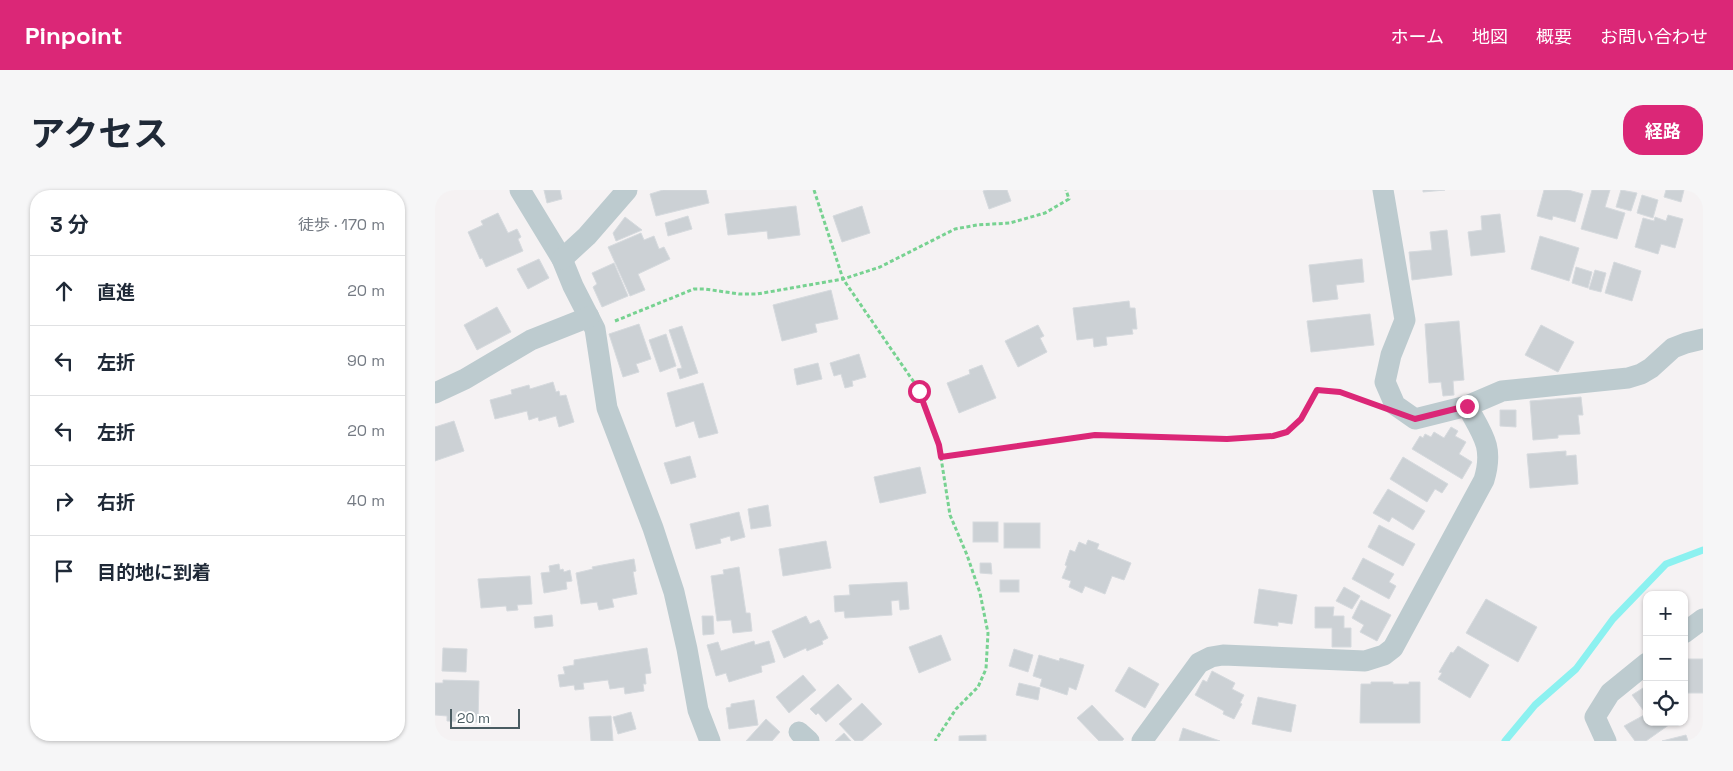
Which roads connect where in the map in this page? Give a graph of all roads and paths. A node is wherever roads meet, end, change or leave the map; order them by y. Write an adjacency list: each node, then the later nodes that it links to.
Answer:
1 (520, 190): 6 (street)
2 (627, 190): 6 (street)
3 (814, 190): 7 (path)
4 (1066, 190): 7 (path)
5 (1383, 190): 12 (street)
6 (562, 258): 8 (street)
7 (843, 279): 8 (path); 13 (path)
8 (592, 323): 10 (street); 17 (street)
9 (1703, 339): 12 (street)
10 (435, 393)
11 (1375, 405): 13 (path)
12 (1467, 406): 19 (street)
13 (941, 457): 18 (path)
14 (1703, 619): 15 (street)
15 (1688, 630)
16 (1643, 666): 20 (street)
17 (710, 741)
18 (935, 741)
19 (1142, 741)
20 (1606, 741)

